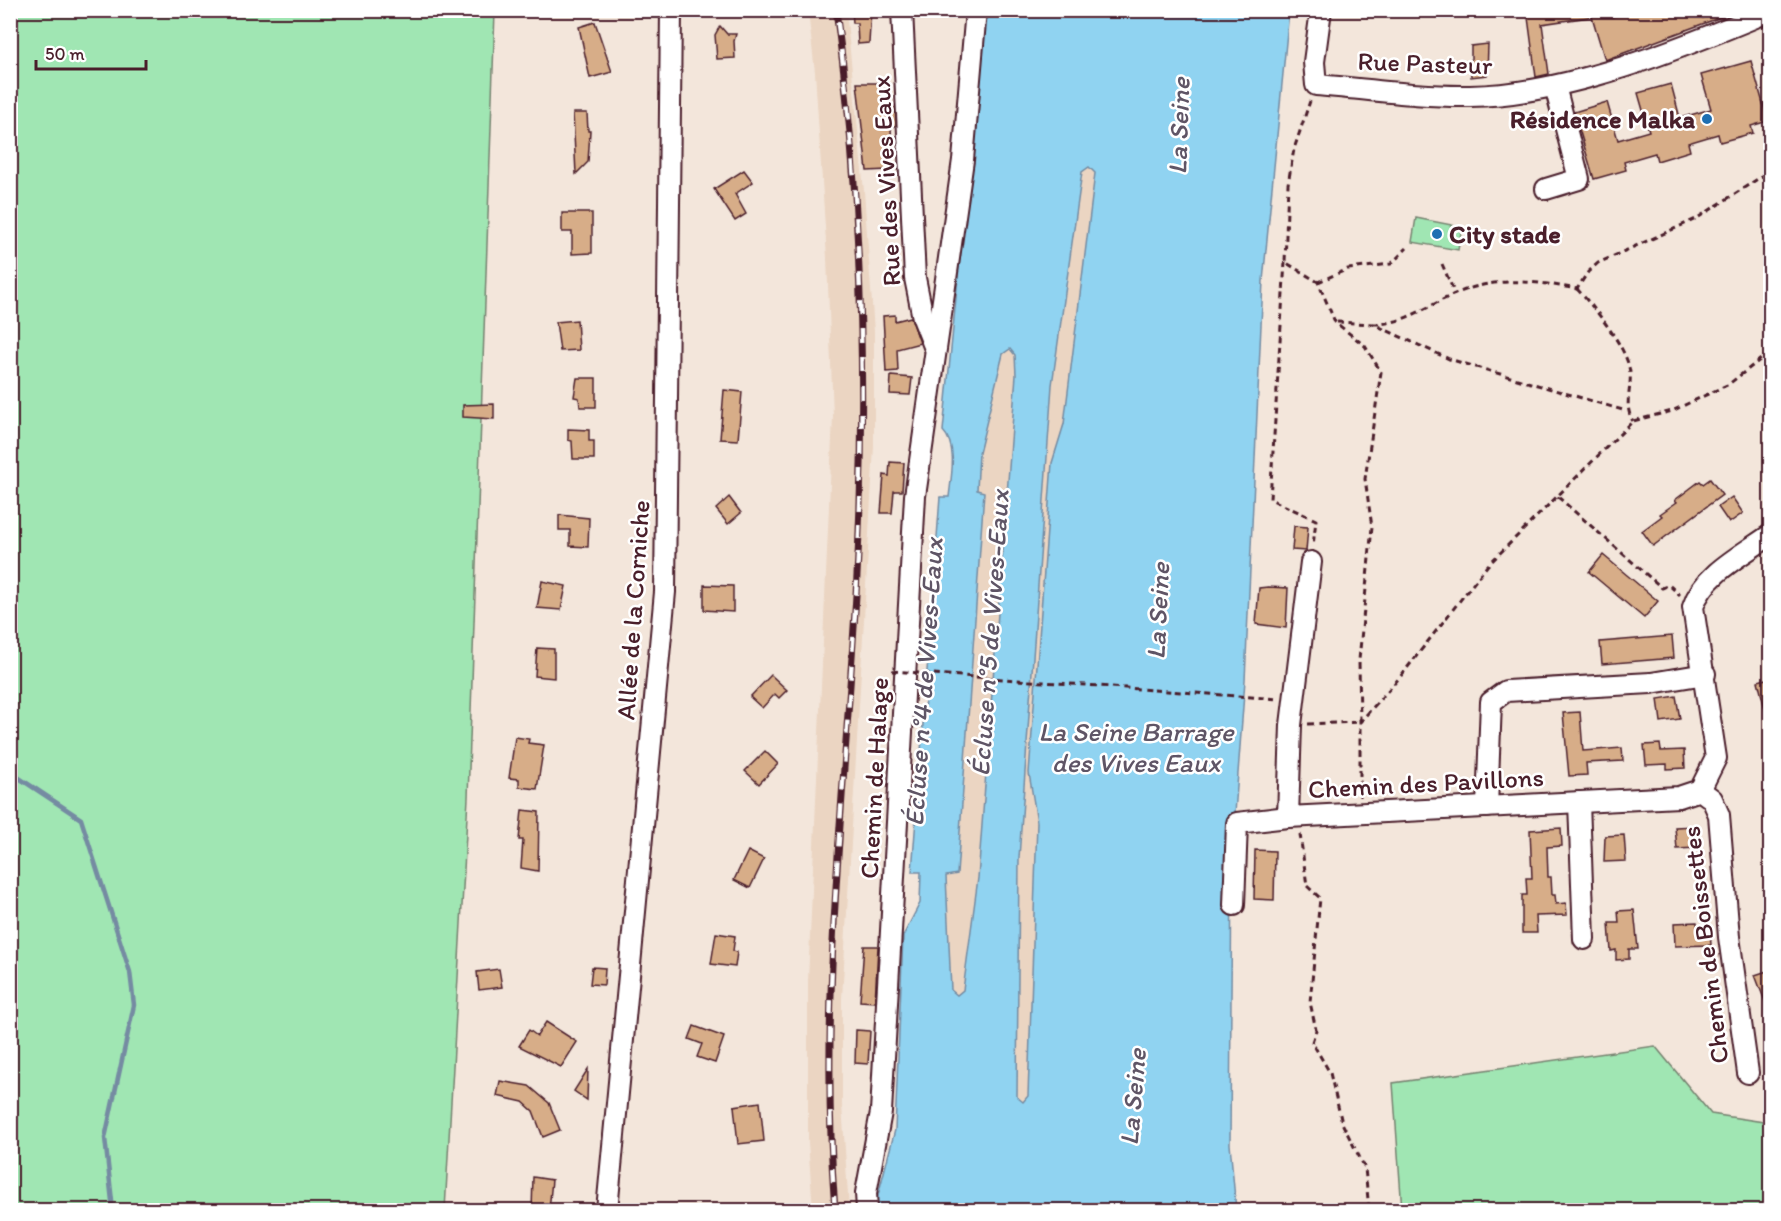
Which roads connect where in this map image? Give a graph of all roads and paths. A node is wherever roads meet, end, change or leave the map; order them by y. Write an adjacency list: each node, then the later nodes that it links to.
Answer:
1 (671, 10): 39 (street, Allée de la Corniche)
2 (902, 10): 18 (street, Rue des Vives Eaux)
3 (975, 10): 18 (street, Chemin de Halage)
4 (1321, 10): 6 (street)
5 (1770, 11): 7 (street, Rue Pasteur)
6 (1316, 85): 7 (street, Rue Pasteur); 11 (path)
7 (1555, 86): 9 (street)
8 (1770, 171): 14 (path)
9 (1546, 189)
10 (1407, 248): 13 (path)
11 (1285, 262): 13 (path); 24 (path)
12 (1442, 264): 15 (path)
13 (1318, 282): 16 (path)
14 (1577, 289): 15 (path); 20 (path)
15 (1455, 294): 17 (path)
16 (1335, 322): 17 (path); 29 (path)
17 (1373, 324): 20 (path)
18 (934, 347): 40 (street, Chemin de Halage)
19 (1770, 352): 21 (path)
20 (1626, 411): 21 (path)
21 (1633, 421): 22 (path)
22 (1558, 497): 25 (path); 29 (path)
23 (1770, 535): 25 (street)
24 (1311, 562): 30 (street)
25 (1693, 607): 27 (street, Chemin de Boissettes)
26 (892, 671): 28 (path, bridge)
27 (1705, 674): 31 (street, Chemin de Boissettes); 33 (street)
28 (1278, 699)
29 (1359, 722): 30 (path); 34 (path)
30 (1291, 725): 35 (street)
31 (1700, 790): 32 (street, Chemin des Pavillons); 38 (street, Chemin de Boissettes)
32 (1579, 802): 33 (street, Chemin des Pavillons); 37 (street)
33 (1487, 807): 34 (street, Chemin des Pavillons)
34 (1360, 813): 35 (street, Chemin des Pavillons)
35 (1293, 817): 36 (street, Chemin des Pavillons); 41 (path)
36 (1234, 905)
37 (1584, 939)
38 (1748, 1073)
39 (607, 1210)
40 (867, 1210)
41 (1369, 1210)

